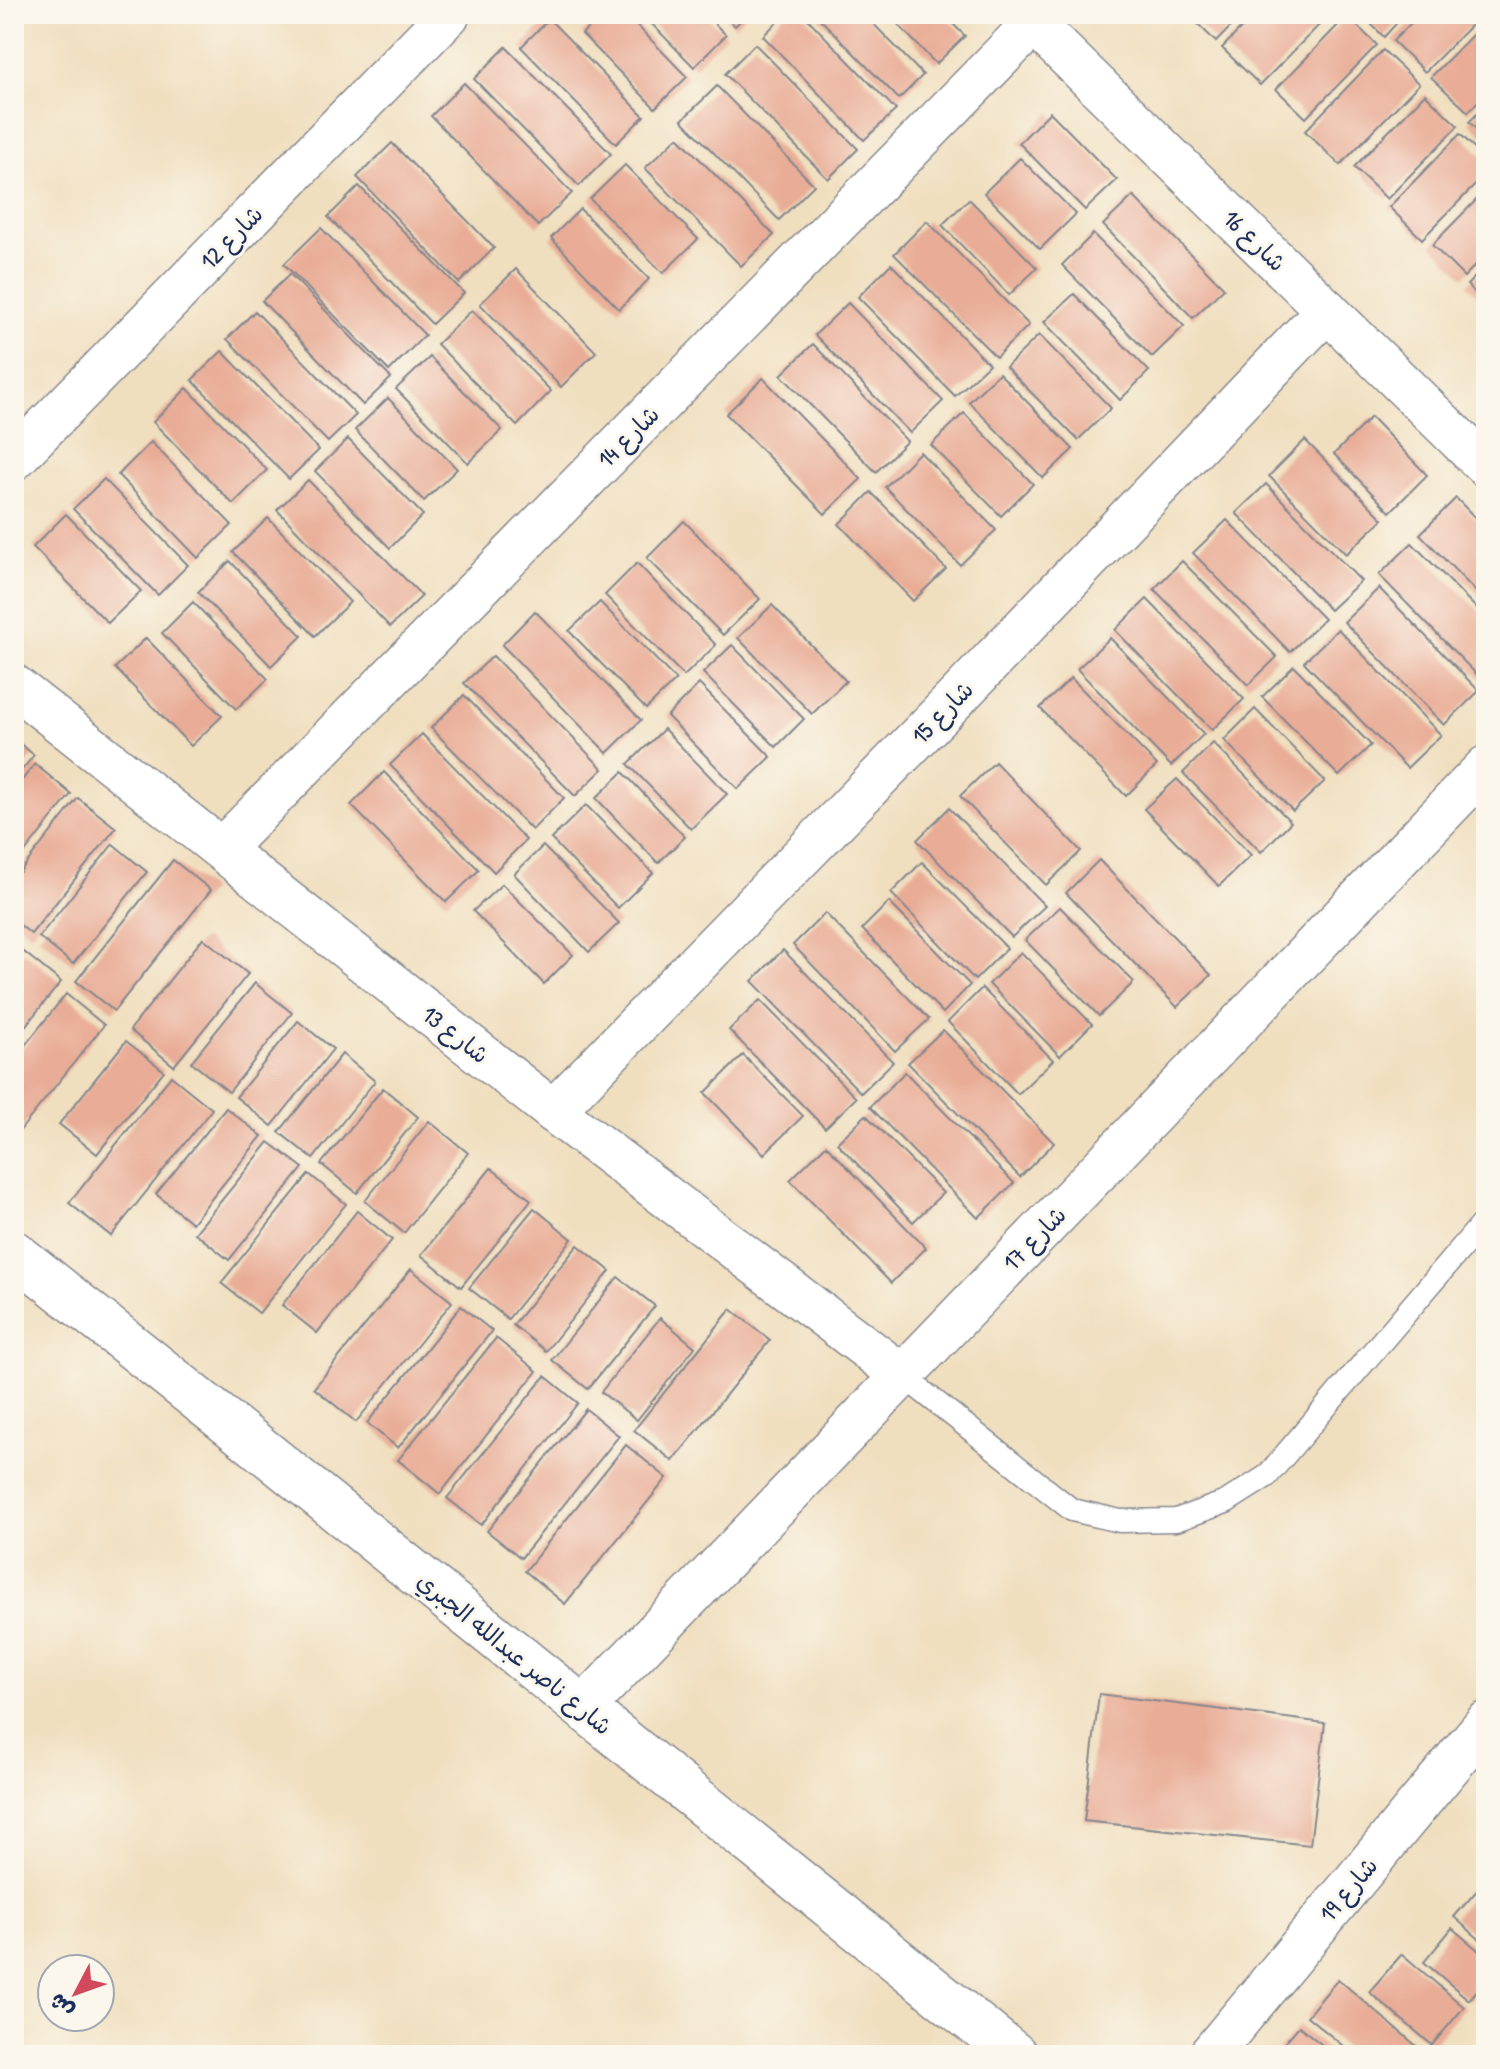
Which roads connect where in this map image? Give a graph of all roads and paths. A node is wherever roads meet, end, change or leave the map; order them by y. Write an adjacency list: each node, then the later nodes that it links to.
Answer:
1 (449, 14): 4 (street, شارع 12)
2 (1029, 19): 3 (street, شارع 16); 8 (street, شارع 14)
3 (1327, 310): 5 (street, شارع 16); 9 (street, شارع 15)
4 (14, 459)
5 (1486, 466)
6 (14, 686): 8 (street, شارع 13)
7 (1486, 767): 12 (street, شارع 17)
8 (222, 849): 9 (street, شارع 13)
9 (553, 1111): 12 (street, شارع 13)
10 (1486, 1219): 12 (lane)
11 (14, 1253): 13 (street, شارع ناصر عبدالله الجبري)
12 (902, 1375): 13 (street, شارع 17)
13 (583, 1708): 15 (street, شارع ناصر عبدالله الجبري)
14 (1486, 1723): 16 (street, شارع 19)
15 (1015, 2055)
16 (1210, 2055)

